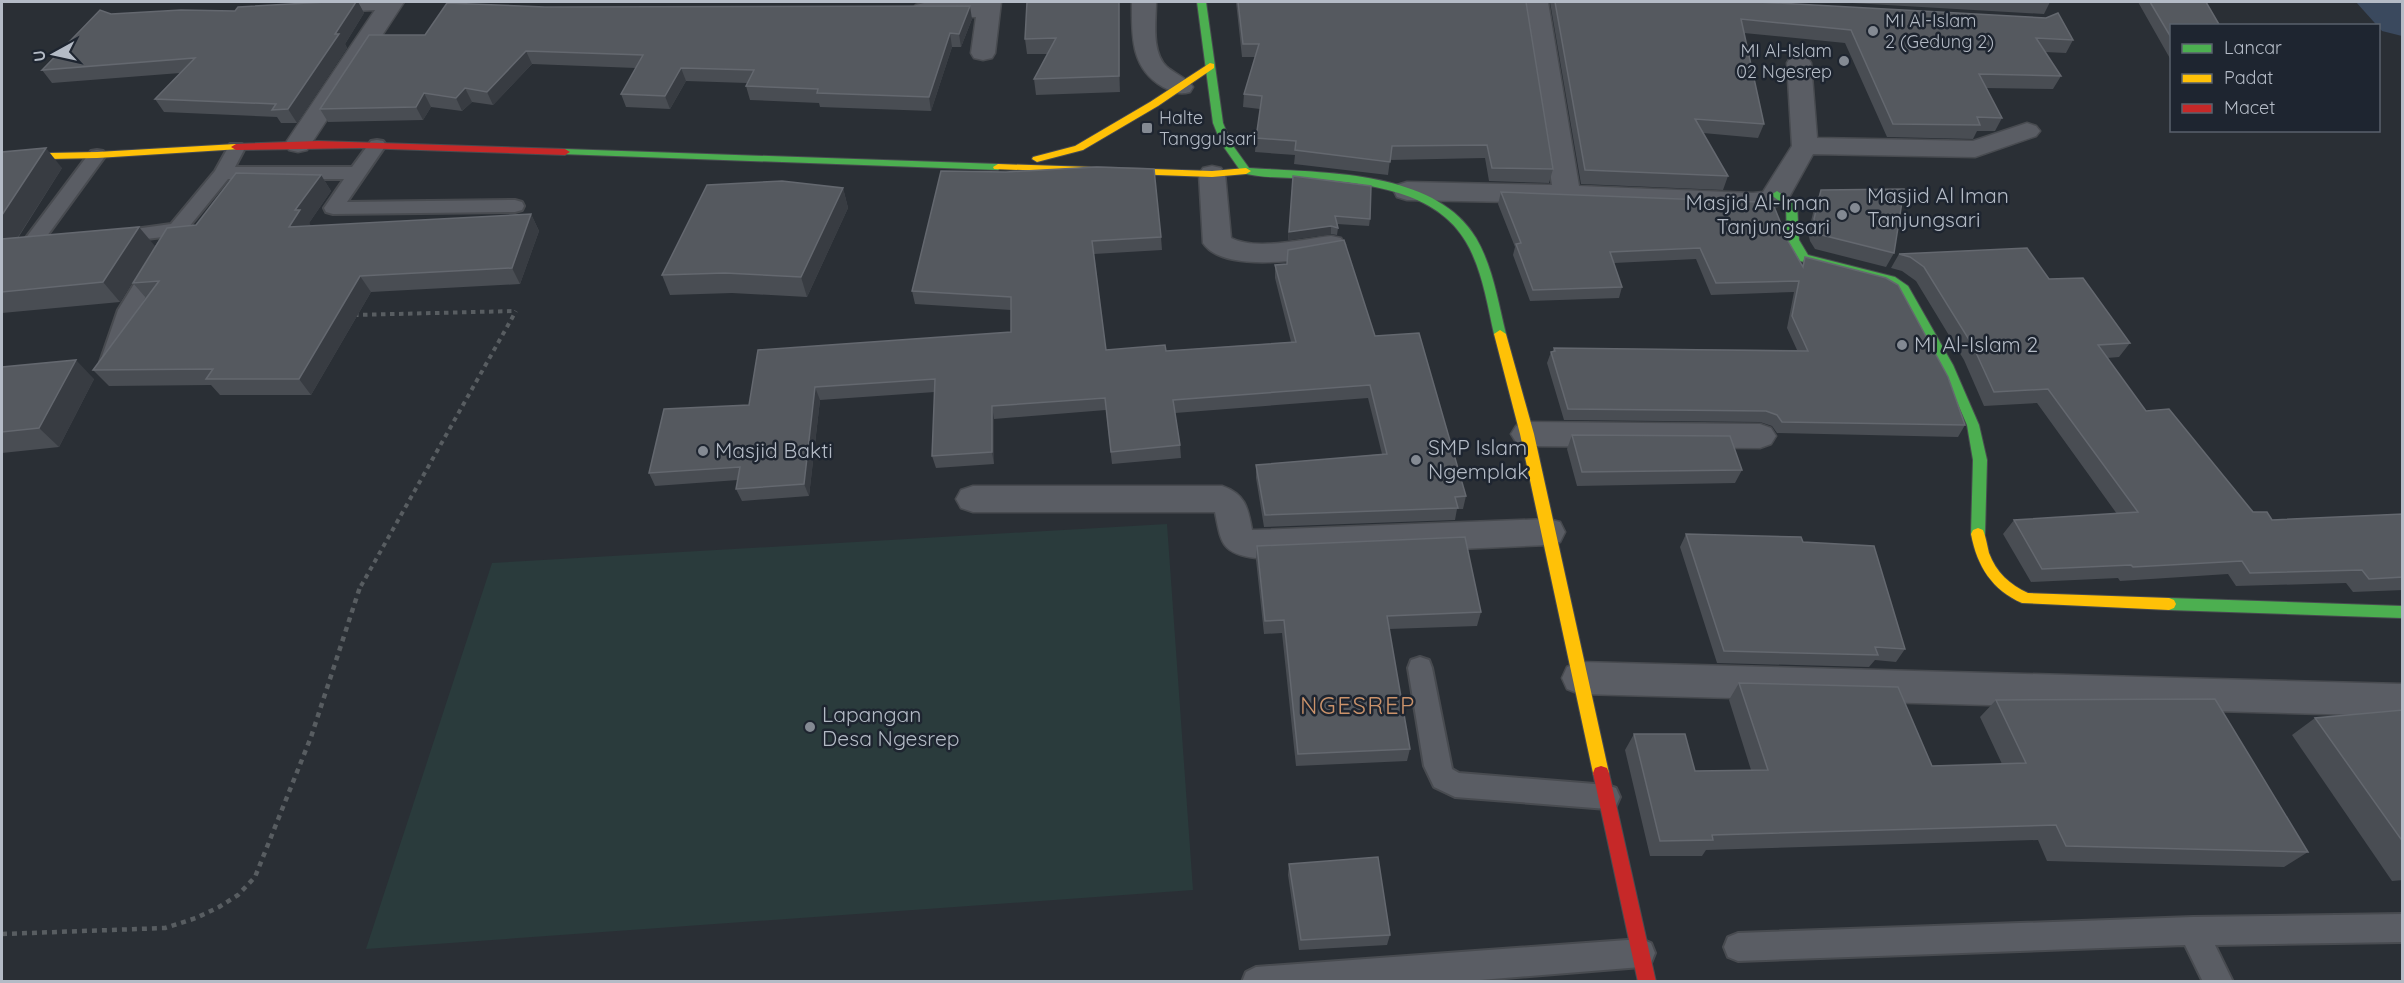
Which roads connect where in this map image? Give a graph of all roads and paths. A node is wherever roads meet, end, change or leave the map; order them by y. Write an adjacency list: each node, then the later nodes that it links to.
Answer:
1 (392, 2): 6 (street); 13 (street)
2 (1144, 2): 11 (street)
3 (1201, 2): 10 (main road)
4 (1536, 2): 25 (street)
5 (989, 6): 7 (street); 8 (street)
6 (297, 7)
7 (907, 10)
8 (983, 53)
9 (1799, 63): 15 (street)
10 (1210, 66): 11 (main road); 20 (main road)
11 (1181, 87): 19 (main road)
12 (2027, 131): 15 (street)
13 (298, 144): 14 (main road); 16 (main road)
14 (378, 145): 19 (main road); 22 (lane)
15 (1805, 146): 26 (street)
16 (236, 148): 17 (main road); 21 (lane)
17 (97, 155): 18 (main road); 30 (lane)
18 (2, 157)
19 (972, 167): 23 (main road)
20 (1246, 171): 23 (main road); 24 (main road)
21 (223, 173): 22 (lane); 28 (lane)
22 (358, 173): 27 (lane)
23 (1212, 174): 31 (street)
24 (1407, 191): 25 (street); 34 (main road)
25 (1568, 194): 26 (street)
26 (1777, 195): 38 (main road)
27 (515, 206)
28 (177, 229): 29 (lane); 33 (lane)
29 (97, 239)
30 (52, 244)
31 (1331, 245)
32 (351, 315): 45 (path)
33 (108, 369)
34 (1527, 434): 35 (street); 37 (main road)
35 (1760, 436)
36 (973, 500): 37 (street)
37 (1548, 532): 40 (main road)
38 (2403, 612)
39 (1420, 668): 42 (lane)
40 (1580, 678): 41 (street); 42 (main road)
41 (2403, 700)
42 (1607, 797): 47 (main road)
43 (2403, 928): 44 (lane)
44 (2193, 930): 46 (lane); 50 (lane)
45 (2, 934)
46 (1738, 947)
47 (1641, 952): 48 (lane); 49 (main road)
48 (1256, 981)
49 (1647, 981)
50 (2219, 981)

